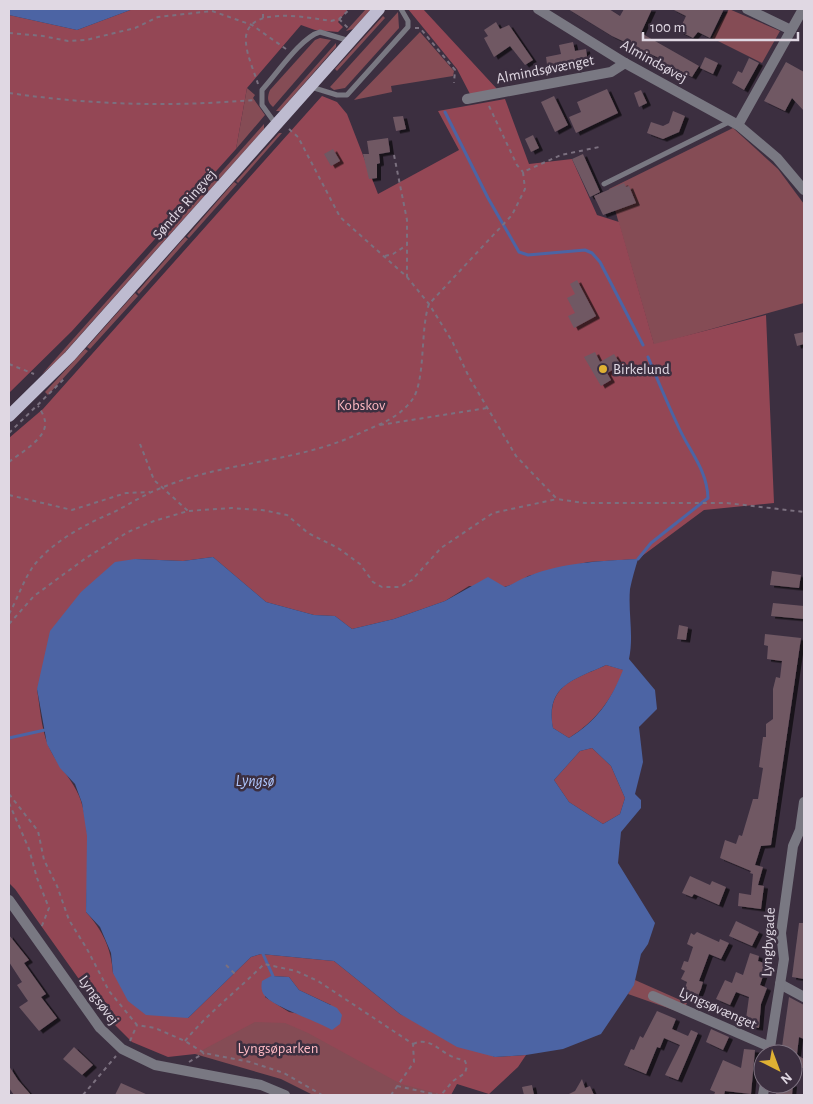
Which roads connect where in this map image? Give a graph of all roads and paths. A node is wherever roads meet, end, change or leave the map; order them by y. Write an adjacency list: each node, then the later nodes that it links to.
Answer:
1 (263, 9): 8 (path)
2 (350, 9): 9 (path)
3 (379, 9): 15 (main road, Søndre Ringvej)
4 (401, 9): 11 (lane)
5 (538, 9): 17 (street, Almindsøvej)
6 (747, 9): 13 (street)
7 (803, 9): 13 (street)
8 (263, 18): 9 (path); 10 (path)
9 (339, 19): 12 (path)
10 (252, 25): 14 (path); 16 (path); 20 (path)
11 (408, 27): 18 (path); 19 (lane)
12 (348, 28)
13 (791, 30): 26 (street)
14 (9, 33)
15 (351, 41): 16 (lane); 19 (main road, Søndre Ringvej)
16 (293, 54): 20 (lane)
17 (625, 63): 22 (street, Almindsøvænget); 26 (street, Almindsøvej)
18 (454, 83)
19 (310, 86): 25 (main road, Søndre Ringvej)
20 (262, 90): 23 (lane)
21 (9, 92): 23 (path)
22 (484, 96): 24 (street, Almindsøvænget); 29 (path)
23 (261, 99): 25 (lane)
24 (467, 99)
25 (278, 122): 33 (path); 37 (main road, Søndre Ringvej)
26 (735, 122): 30 (lane); 31 (street, Almindsøvej)
27 (599, 147): 29 (path)
28 (394, 155): 32 (path)
29 (523, 172): 35 (path)
30 (604, 184)
31 (804, 190)
32 (407, 245): 33 (path); 34 (path)
33 (383, 256): 34 (path)
34 (407, 278): 35 (path)
35 (429, 304): 39 (path); 41 (path)
36 (9, 364): 37 (path)
37 (47, 380): 38 (main road, Søndre Ringvej)
38 (33, 394): 40 (main road, Søndre Ringvej); 43 (path)
39 (487, 408): 41 (path); 47 (path)
40 (9, 416)
41 (378, 426): 44 (path)
42 (140, 444): 44 (path)
43 (9, 462)
44 (161, 488): 45 (path); 48 (path)
45 (152, 492): 46 (path); 50 (path)
46 (9, 495)
47 (557, 498): 48 (path); 49 (path)
48 (188, 511): 51 (path)
49 (804, 512)
50 (9, 614)
51 (9, 624)
52 (9, 794): 63 (path)
53 (9, 802): 57 (path)
54 (804, 802): 55 (street, Lyngbygade)
55 (802, 832): 60 (street, Lyngbygade)
56 (9, 900): 57 (street, Lyngsøvej)
57 (36, 937): 68 (street, Lyngsøvej)
58 (226, 965): 59 (path)
59 (235, 974)
60 (780, 984): 62 (street); 67 (street, Lyngbygade)
61 (653, 996): 66 (street, Lyngsøvænget)
62 (804, 997)
63 (137, 1025): 64 (path); 68 (path)
64 (185, 1040): 65 (path); 72 (path)
65 (413, 1044): 69 (path); 74 (path)
66 (755, 1044)
67 (771, 1044)
68 (124, 1050): 70 (path); 71 (street, Lyngsøvej)
69 (396, 1086): 73 (path); 74 (path)
70 (83, 1095)
71 (285, 1095)
72 (322, 1095)
73 (392, 1095)
74 (439, 1095)

